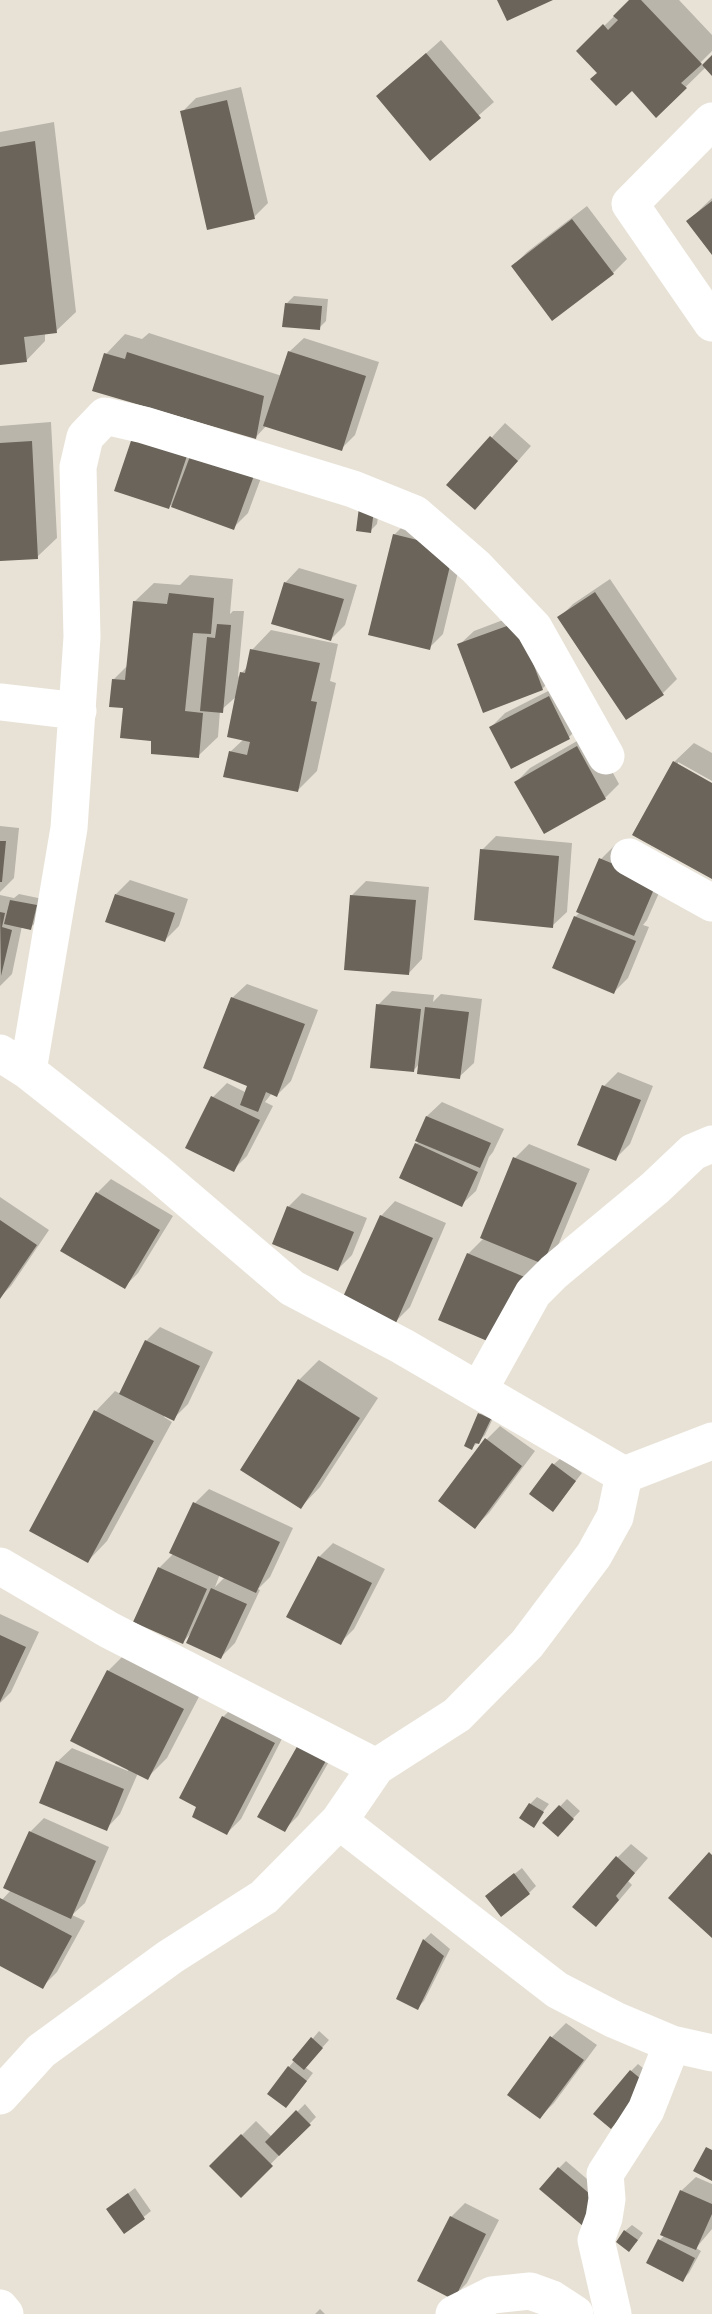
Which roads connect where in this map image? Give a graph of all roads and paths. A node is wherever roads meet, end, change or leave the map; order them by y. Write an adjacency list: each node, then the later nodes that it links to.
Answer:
1 (712, 121): 2 (street)
2 (712, 323)
3 (0, 702): 4 (street)
4 (78, 711): 5 (street); 8 (street)
5 (606, 756)
6 (629, 857): 7 (street)
7 (712, 903)
8 (14, 1062): 10 (street)
9 (712, 1144): 10 (street)
10 (478, 1390): 12 (street)
11 (712, 1441): 12 (street)
12 (624, 1475): 14 (street)
13 (0, 1566): 14 (street)
14 (376, 1767): 15 (street)
15 (340, 1821): 16 (street); 18 (street)
16 (672, 2044): 17 (street); 23 (street)
17 (712, 2053)
18 (0, 2096)
19 (0, 2308): 20 (street)
20 (5, 2314)
21 (454, 2314): 22 (street)
22 (575, 2314)
23 (613, 2314)

